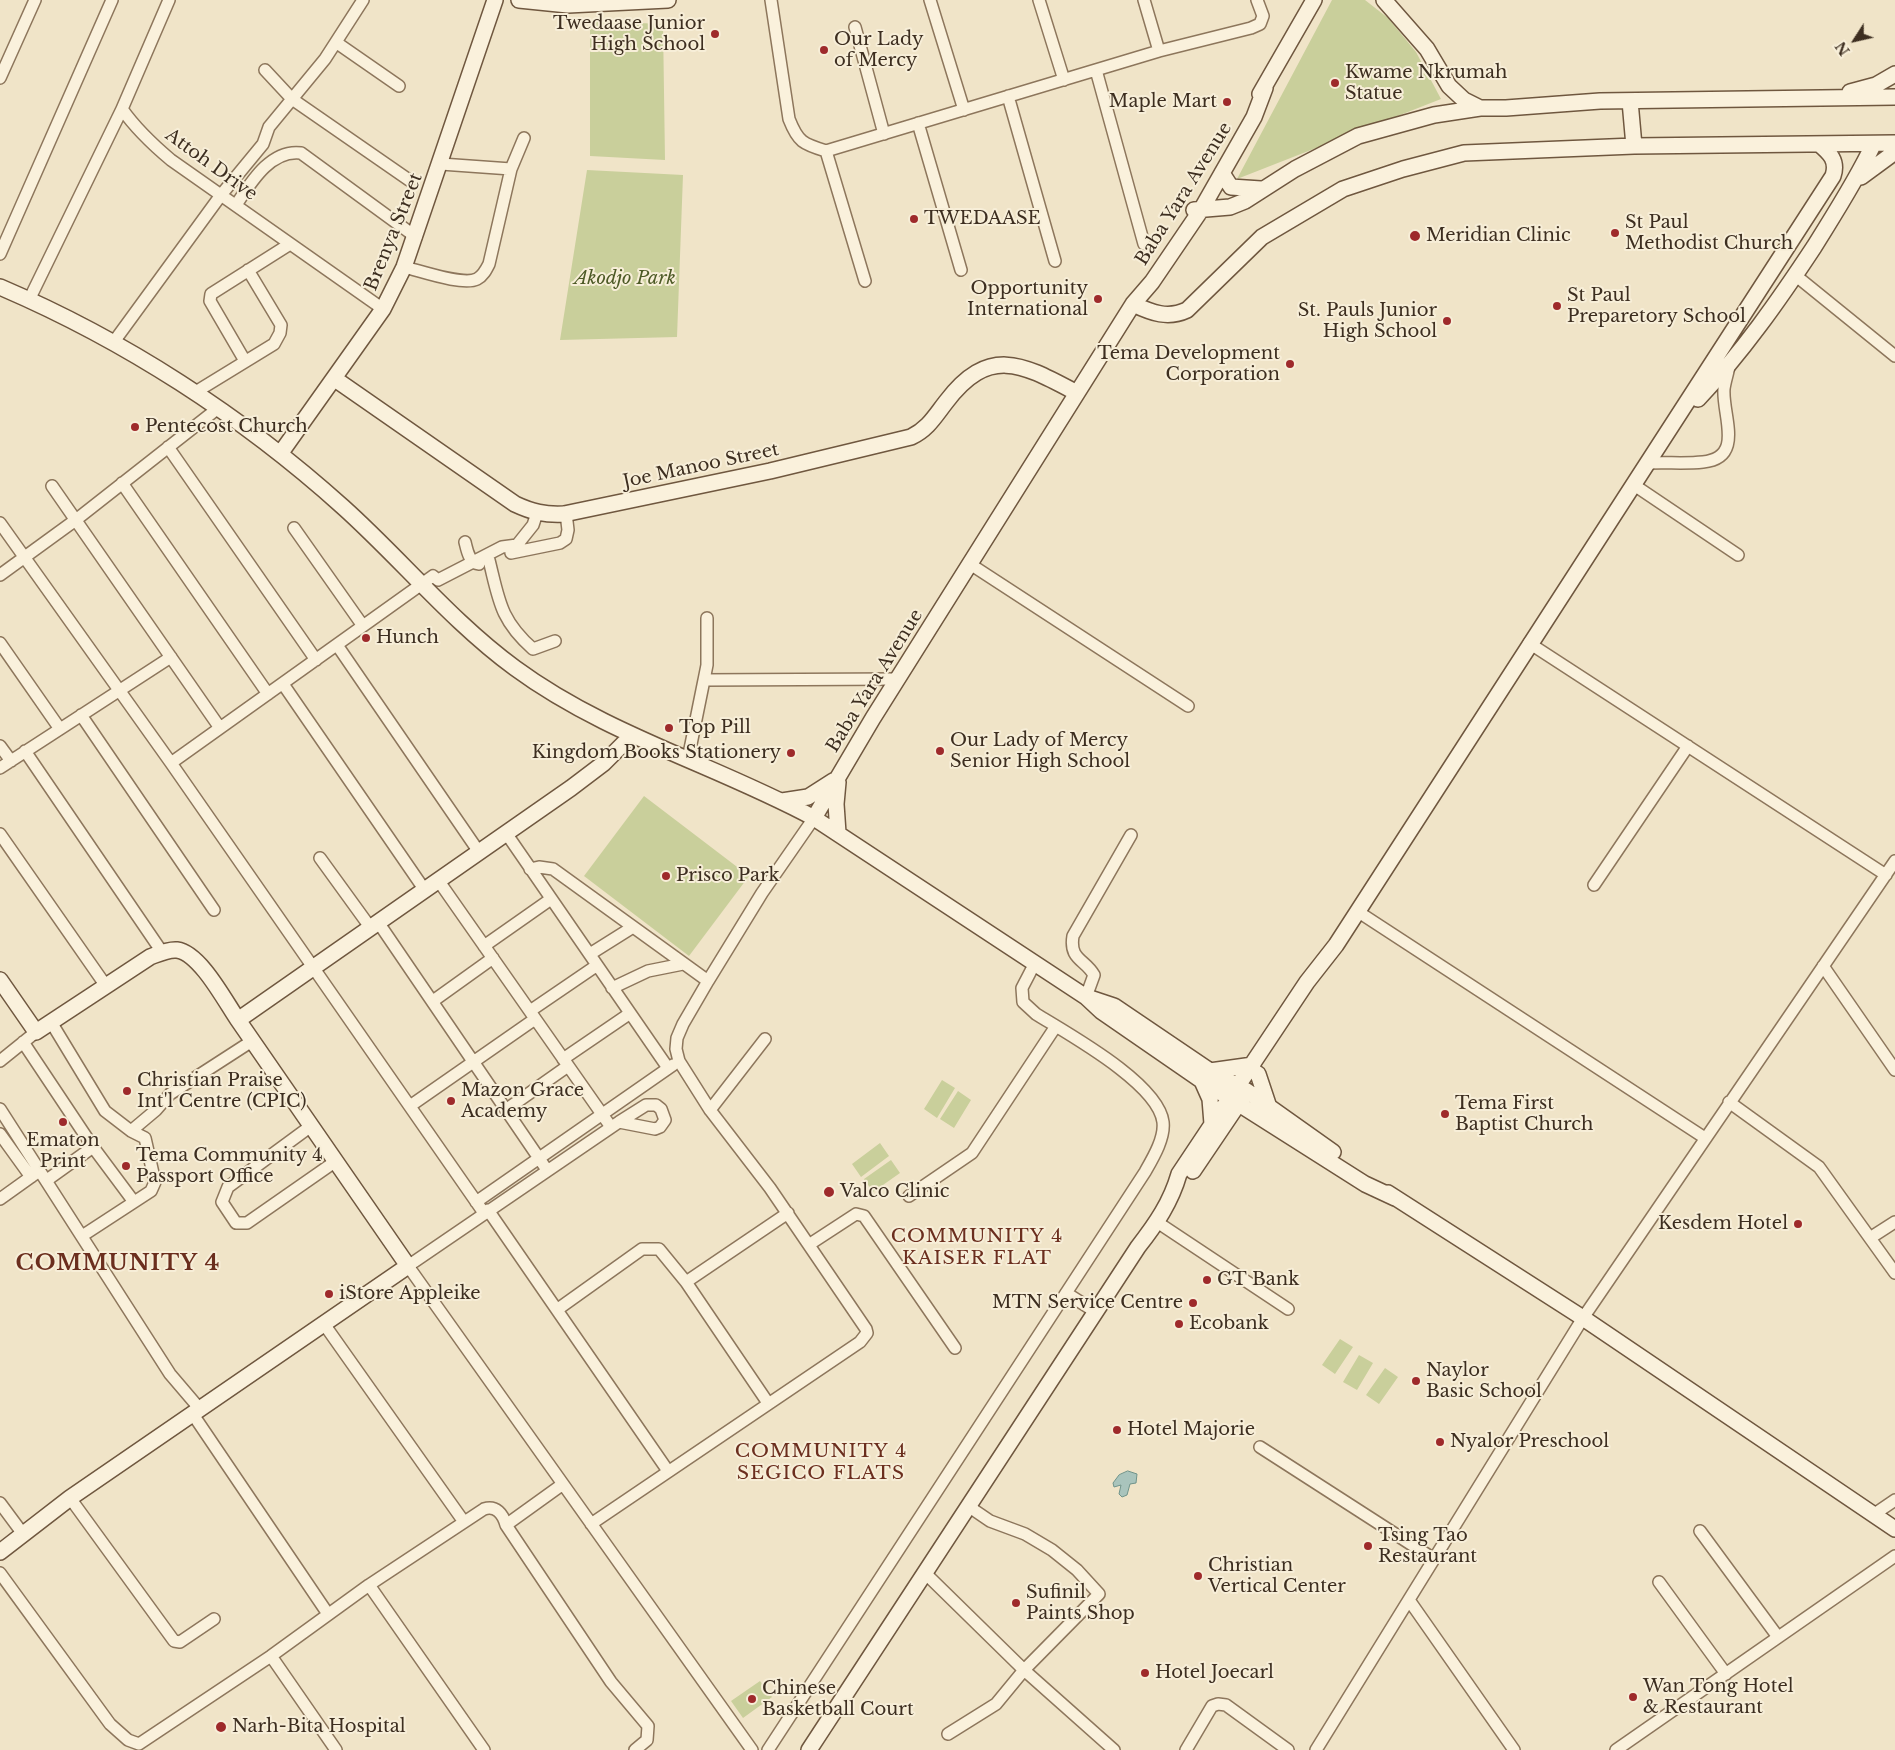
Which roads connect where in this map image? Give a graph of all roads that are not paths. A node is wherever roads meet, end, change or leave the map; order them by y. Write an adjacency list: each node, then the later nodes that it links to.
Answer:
1 (35, 0): 22 (street)
2 (112, 0): 55 (street)
3 (169, 0): 32 (street)
4 (363, 0): 17 (street)
5 (495, 0): 43 (main road, Brenya Street)
6 (519, 0): 15 (main road)
7 (668, 0): 15 (main road)
8 (771, 0): 41 (street)
9 (930, 0): 33 (street)
10 (1039, 0): 23 (street)
11 (1144, 0): 18 (street)
12 (1257, 0): 18 (street)
13 (1314, 0): 25 (main road, Baba Yara Avenue)
14 (1384, 0): 31 (main road)
15 (570, 2)
16 (855, 27): 35 (street)
17 (338, 43): 24 (street); 29 (street)
18 (1159, 51): 20 (street)
19 (264, 70): 29 (street)
20 (1096, 70): 23 (street); 54 (street)
21 (1895, 74): 28 (main road)
22 (0, 78)
23 (1064, 80): 27 (street)
24 (398, 86)
25 (1265, 88): 45 (main road, Baba Yara Avenue); 51 (main road, Baba Yara Avenue)
26 (1893, 93): 28 (main road)
27 (1008, 96): 33 (street); 56 (street)
28 (1824, 97): 30 (main road)
29 (292, 99): 46 (street); 49 (street)
30 (1630, 101): 31 (main road); 40 (main road)
31 (1480, 108): 48 (main road)
32 (122, 109): 49 (street, Attoh Drive); 63 (street)
33 (964, 110): 34 (street)
34 (918, 124): 35 (street); 59 (street)
35 (884, 134): 41 (street)
36 (524, 138): 44 (street)
37 (1819, 144): 39 (main road); 40 (main road); 74 (main road)
38 (1895, 144): 39 (main road)
39 (1874, 145): 47 (main road)
40 (1634, 146): 64 (main road)
41 (826, 152): 61 (street)
42 (1895, 152): 47 (main road)
43 (441, 164): 44 (street); 52 (main road, Brenya Street)
44 (511, 169): 57 (street)
45 (1222, 173): 48 (main road); 51 (main road, Baba Yara Avenue)
46 (409, 180)
47 (1856, 182): 60 (main road)
48 (1261, 189): 51 (main road)
49 (221, 195): 50 (street, Attoh Drive); 66 (street)
50 (236, 205): 52 (street); 53 (street, Attoh Drive)
51 (1195, 210): 64 (main road, Baba Yara Avenue)
52 (416, 237): 57 (main road, Brenya Street)
53 (290, 244): 58 (street); 65 (street, Attoh Drive)
54 (1144, 244)
55 (0, 254)
56 (1055, 261)
57 (404, 267): 65 (main road, Brenya Street)
58 (248, 270): 68 (street); 68 (street)
59 (961, 270)
60 (1795, 276): 67 (street); 69 (main road)
61 (865, 281)
62 (0, 287): 63 (main road)
63 (29, 300): 66 (main road)
64 (1134, 304): 71 (main road, Baba Yara Avenue)
65 (383, 309): 70 (main road, Brenya Street)
66 (113, 343): 72 (main road)
67 (1895, 356)
68 (245, 361): 72 (street)
69 (1730, 366): 74 (main road); 77 (street)
70 (335, 379): 76 (main road, Brenya Street); 81 (main road, Joe Manoo Street)
71 (1077, 393): 82 (main road, Joe Manoo Street); 91 (main road, Baba Yara Avenue)
72 (194, 394): 73 (main road)
73 (217, 409): 75 (street); 76 (main road)
74 (1660, 444): 77 (main road)
75 (168, 447): 78 (street); 101 (street)
76 (280, 454): 93 (main road)
77 (1648, 463): 79 (main road)
78 (122, 483): 83 (street); 106 (street)
79 (1634, 485): 87 (street); 98 (main road)
80 (52, 486): 83 (street)
81 (537, 513): 82 (main road, Joe Manoo Street); 90 (street)
82 (566, 513): 89 (street)
83 (76, 519): 88 (street); 100 (street)
84 (0, 524): 88 (street)
85 (294, 528): 95 (street)
86 (465, 542): 90 (street)
87 (1738, 555)
88 (24, 558): 92 (street); 105 (street)
89 (489, 560): 90 (street); 96 (street)
90 (473, 562): 93 (street)
91 (970, 564): 102 (main road, Baba Yara Avenue); 107 (street)
92 (0, 575)
93 (422, 584): 95 (street); 111 (main road)
94 (707, 618): 103 (street)
95 (363, 626): 99 (street)
96 (555, 641)
97 (0, 643): 109 (street)
98 (1529, 643): 113 (street); 136 (main road)
99 (337, 645): 101 (street); 126 (street)
100 (171, 657): 105 (street); 110 (street)
101 (316, 660): 104 (street)
102 (898, 679): 103 (street); 119 (main road, Baba Yara Avenue)
103 (704, 680): 115 (street)
104 (282, 684): 106 (street); 133 (street)
105 (118, 690): 108 (street); 117 (street)
106 (268, 694): 110 (street)
107 (1188, 706)
108 (81, 714): 109 (street); 135 (street)
109 (60, 728): 114 (street)
110 (220, 728): 117 (street)
111 (632, 735): 115 (main road); 124 (main road)
112 (0, 746): 116 (street)
113 (1688, 746): 130 (street); 132 (street)
114 (25, 752): 116 (street); 140 (street)
115 (688, 759): 120 (main road)
116 (10, 761): 118 (street)
117 (171, 763): 147 (street)
118 (0, 768)
119 (839, 775): 120 (main road); 121 (main road, Baba Yara Avenue); 122 (main road)
120 (782, 801): 121 (main road)
121 (814, 818): 122 (main road); 149 (street)
122 (838, 833): 143 (main road)
123 (0, 834): 150 (street)
124 (506, 834): 126 (main road); 129 (street)
125 (1131, 835): 152 (street)
126 (479, 852): 131 (main road)
127 (320, 858): 137 (street)
128 (1895, 861): 130 (street)
129 (530, 869): 134 (street); 138 (street)
130 (1886, 876): 146 (street)
131 (438, 880): 133 (main road); 139 (street)
132 (1594, 885)
133 (424, 889): 137 (main road)
134 (551, 899): 139 (street); 141 (street)
135 (214, 910)
136 (1357, 911): 168 (main road); 184 (street)
137 (374, 924): 147 (main road); 153 (street)
138 (633, 927): 141 (street); 144 (street)
139 (484, 946): 142 (street)
140 (162, 952): 150 (main road); 156 (main road)
141 (590, 954): 145 (street)
142 (493, 958): 153 (street); 155 (street)
143 (1035, 963): 152 (main road); 158 (street)
144 (683, 964): 149 (street); 151 (street)
145 (596, 966): 151 (street); 155 (street)
146 (1823, 966): 169 (street); 172 (street)
147 (312, 967): 156 (main road); 174 (street)
148 (0, 980): 159 (main road)
149 (708, 981): 164 (street)
150 (106, 986): 157 (main road)
151 (612, 988): 154 (street)
152 (1086, 997): 170 (main road)
153 (433, 1001): 165 (street)
154 (629, 1014): 166 (street); 167 (street)
155 (532, 1015): 165 (street); 166 (street)
156 (238, 1020): 161 (main road)
157 (51, 1022): 159 (main road); 182 (street)
158 (1056, 1026): 191 (street); 206 (street)
159 (36, 1032): 162 (street)
160 (764, 1039): 177 (street)
161 (252, 1041): 181 (main road); 182 (street)
162 (23, 1042): 163 (street); 185 (street)
163 (0, 1061)
164 (678, 1061): 167 (street); 177 (street)
165 (474, 1062): 174 (street); 176 (street)
166 (566, 1063): 176 (street); 178 (street)
167 (668, 1068): 178 (street)
168 (1255, 1069): 170 (main road); 171 (main road); 173 (main road)
169 (1895, 1070)
170 (1206, 1075): 171 (main road); 180 (main road)
171 (1238, 1094): 173 (main road); 179 (main road); 180 (main road)
172 (1729, 1102): 184 (street); 201 (street)
173 (1268, 1104): 192 (main road)
174 (410, 1106): 195 (street)
175 (0, 1109): 189 (street)
176 (507, 1109): 186 (street)
177 (710, 1110): 197 (street)
178 (603, 1115): 186 (street); 188 (street)
179 (1268, 1122): 180 (main road); 192 (main road)
180 (1218, 1124): 198 (main road)
181 (311, 1126): 187 (main road); 187 (street)
182 (131, 1131): 194 (street)
183 (0, 1134): 190 (street)
184 (1705, 1138): 210 (street)
185 (92, 1147): 189 (street); 194 (street)
186 (540, 1159): 188 (street); 195 (street)
187 (336, 1161): 203 (main road)
188 (548, 1170): 196 (street)
189 (44, 1175): 190 (street); 200 (street)
190 (30, 1177): 193 (street)
191 (909, 1196)
192 (1394, 1198): 210 (main road)
193 (0, 1199)
194 (134, 1202): 200 (street)
195 (476, 1202): 196 (street)
196 (486, 1212): 203 (street); 207 (street)
197 (788, 1213): 202 (street); 205 (street)
198 (1157, 1222): 208 (street); 209 (main road)
199 (1895, 1222): 201 (street)
200 (82, 1236): 214 (street)
201 (1870, 1238): 204 (street)
202 (810, 1244): 212 (street); 213 (street)
203 (408, 1266): 211 (main road); 217 (street)
204 (1895, 1273)
205 (686, 1282): 207 (street); 213 (street)
206 (1066, 1293): 209 (street); 248 (street)
207 (558, 1309): 216 (street)
208 (1288, 1309)
209 (1096, 1312): 221 (main road)
210 (1583, 1318): 222 (main road); 231 (street)
211 (324, 1324): 214 (main road); 223 (street)
212 (955, 1348)
213 (768, 1403): 216 (street)
214 (196, 1411): 218 (main road); 237 (street)
215 (1260, 1447): 231 (street)
216 (668, 1471): 224 (street)
217 (563, 1484): 224 (street); 225 (street)
218 (70, 1498): 228 (main road); 238 (street)
219 (1895, 1500): 222 (street)
220 (0, 1503): 228 (street)
221 (968, 1506): 233 (main road); 241 (street)
222 (1873, 1515): 226 (main road)
223 (464, 1522): 225 (street); 235 (street)
224 (591, 1524): 247 (street)
225 (506, 1525): 244 (street)
226 (1895, 1529)
227 (1700, 1531): 239 (street)
228 (23, 1534): 229 (main road)
229 (0, 1552)
230 (1895, 1556): 239 (street)
231 (1434, 1559): 236 (street)
232 (0, 1573): 240 (street)
233 (925, 1573): 241 (street); 249 (main road)
234 (1658, 1582): 242 (street)
235 (369, 1585): 237 (street); 246 (street)
236 (1409, 1600): 253 (street); 254 (street)
237 (328, 1614): 240 (street)
238 (214, 1619)
239 (1778, 1637): 242 (street)
240 (271, 1656): 245 (street)
241 (1024, 1670): 243 (street); 250 (street)
242 (1726, 1674): 255 (street)
243 (948, 1734)
244 (640, 1749)
245 (336, 1750)
246 (484, 1750)
247 (752, 1750)
248 (768, 1750)
249 (809, 1750)
250 (1114, 1750)
251 (1186, 1750): 252 (street)
252 (1288, 1750)
253 (1316, 1750)
254 (1514, 1750)
255 (1616, 1750)

